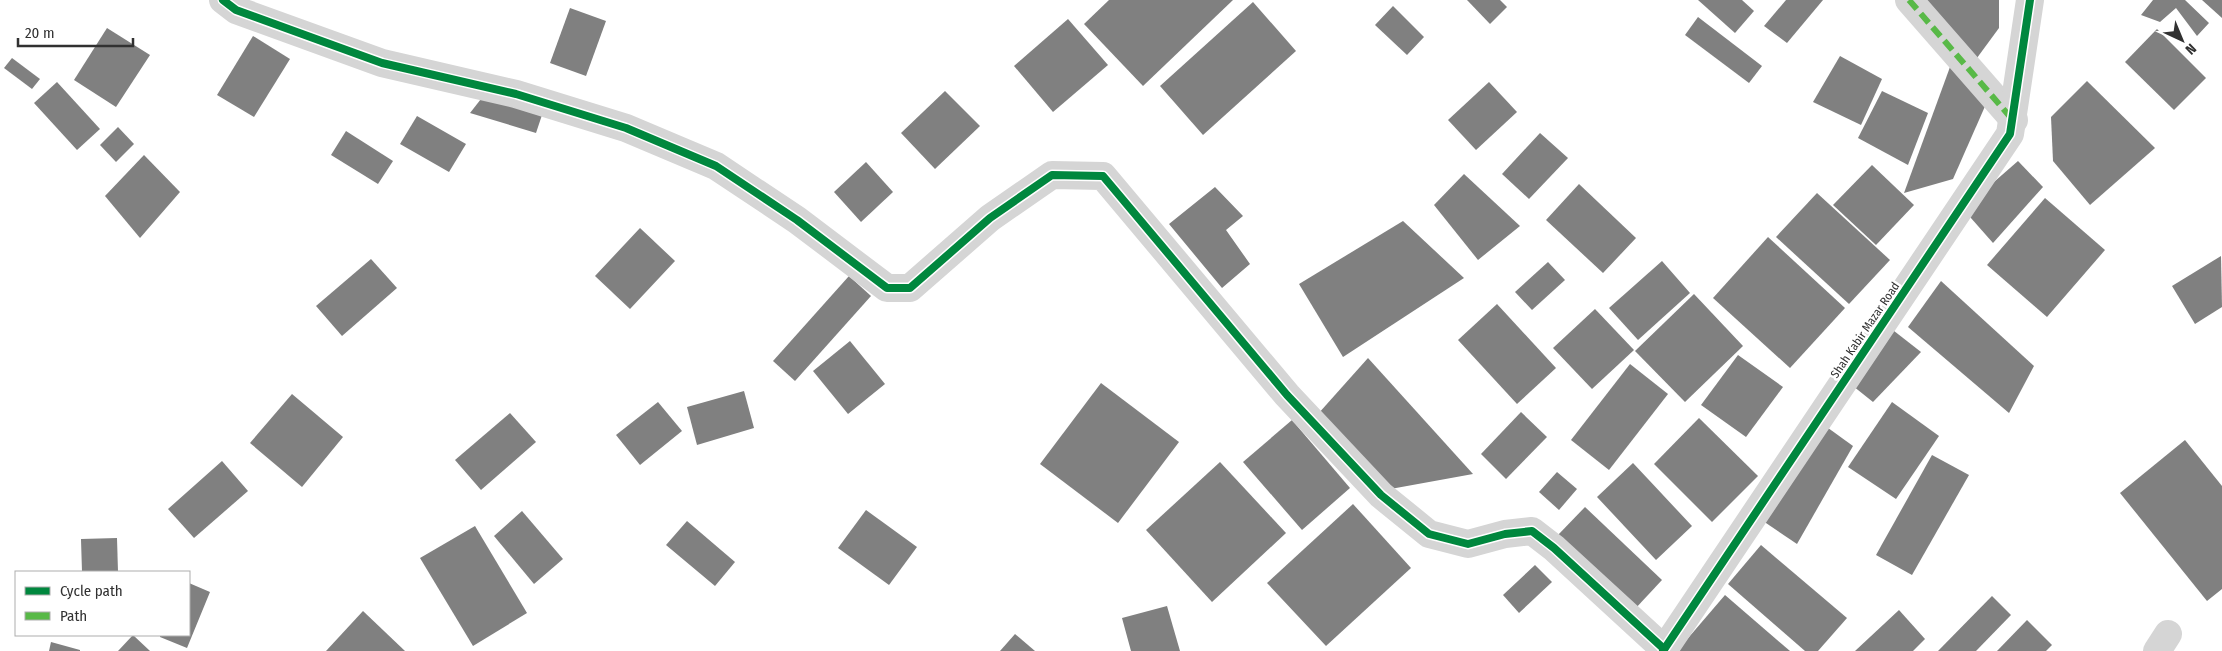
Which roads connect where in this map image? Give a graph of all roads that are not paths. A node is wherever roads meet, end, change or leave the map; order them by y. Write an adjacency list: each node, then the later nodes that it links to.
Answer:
1 (223, 0): 5 (street)
2 (1909, 0): 4 (street)
3 (2030, 0): 4 (street, Shah Kabir Mazar Road)
4 (2014, 120): 5 (street, Shah Kabir Mazar Road)
5 (1663, 650)

